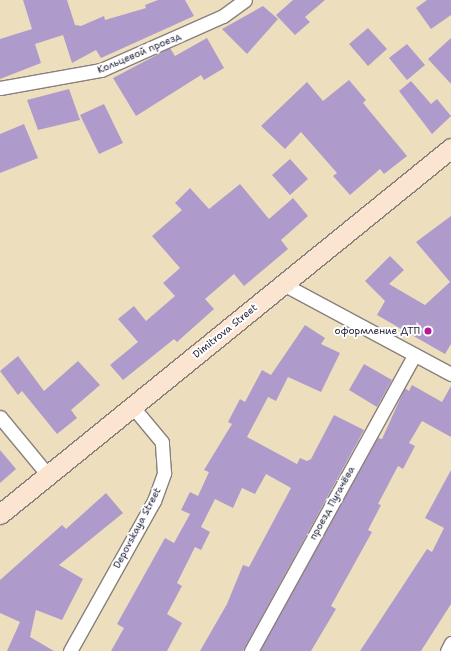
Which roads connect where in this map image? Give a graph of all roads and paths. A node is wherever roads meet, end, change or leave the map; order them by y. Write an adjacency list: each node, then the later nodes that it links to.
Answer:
1 (245, 0): 2 (street, Кольцевой проезд)
2 (0, 88)
3 (451, 148): 4 (street, Dimitrova Street)
4 (283, 284): 5 (street); 7 (street, Dimitrova Street)
5 (414, 356): 6 (street); 13 (street, проезд Пугачёва)
6 (450, 372)
7 (132, 406): 9 (street, Dimitrova Street); 12 (street, Depovskaya Street)
8 (0, 417): 9 (street)
9 (48, 474): 10 (street, Dimitrova Street)
10 (0, 514)
11 (451, 643): 14 (street)
12 (70, 651)
13 (250, 651)
14 (447, 651)

